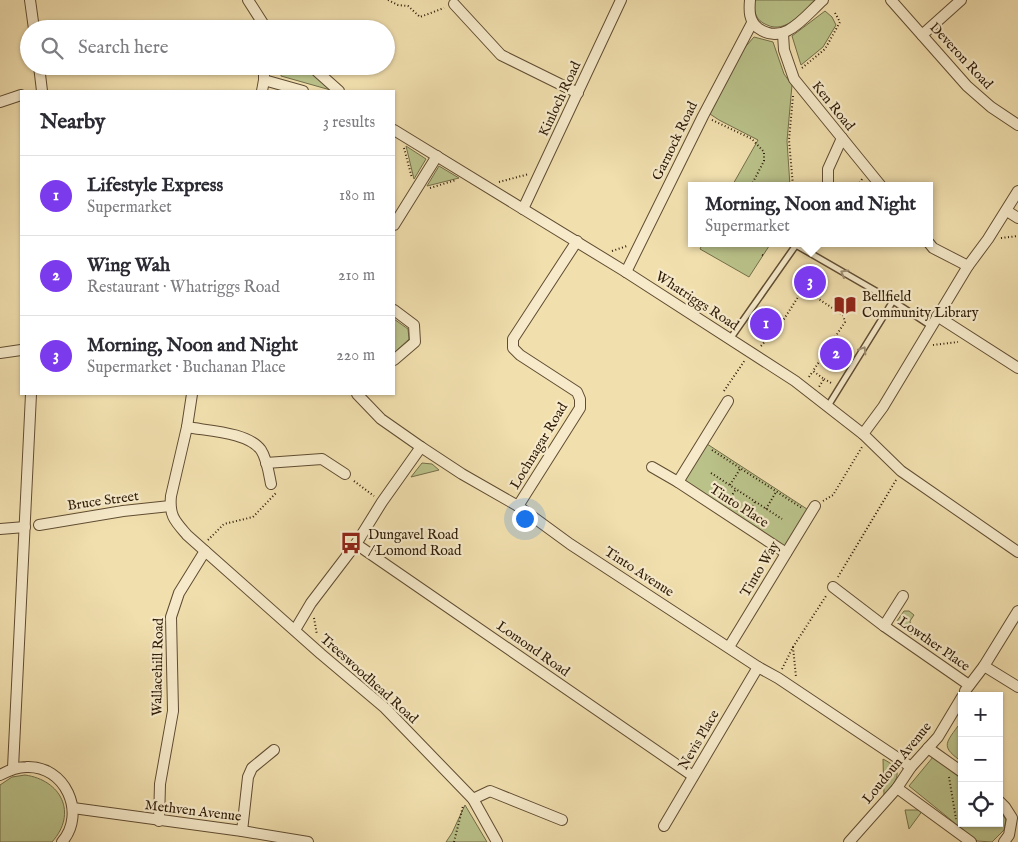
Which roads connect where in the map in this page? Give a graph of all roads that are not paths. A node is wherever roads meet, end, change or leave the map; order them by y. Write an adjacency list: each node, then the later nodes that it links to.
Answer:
1 (30, 0): 9 (street)
2 (248, 0): 10 (street)
3 (621, 0): 22 (street, Kinloch Road)
4 (750, 0): 11 (street)
5 (823, 0): 12 (street)
6 (891, 0): 13 (street, Deveron Road)
7 (961, 0): 13 (street)
8 (454, 4): 22 (street)
9 (33, 20)
10 (261, 20)
11 (752, 23): 12 (street); 41 (street, Garnock Road)
12 (783, 34): 27 (street, Ken Road)
13 (922, 34): 25 (street, Deveron Road)
14 (40, 75): 18 (street)
15 (264, 75): 17 (street)
16 (321, 75): 21 (street)
17 (264, 80): 19 (street); 20 (street)
18 (42, 90)
19 (262, 90)
20 (299, 90)
21 (338, 90)
22 (578, 93): 32 (street, Kinloch Road)
23 (20, 95): 24 (street)
24 (0, 102)
25 (1018, 125)
26 (397, 132): 28 (street, Whatriggs Road)
27 (842, 138): 29 (street); 30 (street, Ken Road)
28 (437, 156): 32 (street, Whatriggs Road); 35 (street)
29 (828, 182)
30 (878, 182)
31 (1018, 192): 33 (street)
32 (523, 209): 36 (street, Whatriggs Road)
33 (1007, 211): 34 (street); 40 (street)
34 (1018, 218)
35 (395, 224)
36 (577, 241): 41 (street, Whatriggs Road); 65 (street, Lochnagar Road)
37 (795, 247): 46 (lane, one-way to 46)
38 (799, 247): 42 (lane, one-way to 38)
39 (932, 247): 40 (street)
40 (968, 266): 44 (street)
41 (626, 272): 46 (street, Whatriggs Road)
42 (893, 301): 45 (lane); 55 (lane, one-way to 42)
43 (395, 311): 49 (street)
44 (938, 316): 45 (street); 50 (street)
45 (931, 326): 57 (street)
46 (730, 340): 55 (street, Whatriggs Road)
47 (20, 350): 48 (street)
48 (0, 352)
49 (395, 359)
50 (1018, 368)
51 (31, 395): 68 (street)
52 (192, 395): 56 (street)
53 (358, 395): 58 (street, Tinto Avenue)
54 (728, 401): 62 (street)
55 (828, 406): 57 (street, Whatriggs Road)
56 (187, 427): 59 (street); 64 (street)
57 (865, 436): 72 (street, Whatriggs Road)
58 (421, 447): 65 (street, Tinto Avenue); 70 (street)
59 (266, 463): 61 (street); 63 (street)
60 (652, 467): 62 (street, Tinto Place)
61 (345, 474)
62 (678, 482): 73 (street, Tinto Place)
63 (271, 484)
64 (170, 506): 67 (street, Bruce Street); 71 (street, Treeswoodhead Road)
65 (518, 506): 79 (street, Tinto Avenue)
66 (813, 510): 73 (street, Tinto Way)
67 (39, 525)
68 (25, 527): 69 (street); 89 (street)
69 (0, 529)
70 (356, 544): 78 (street); 92 (street, Lomond Road)
71 (203, 549): 78 (street, Treeswoodhead Road); 98 (street, Wallacehill Road)
72 (1018, 552)
73 (786, 553): 79 (street, Tinto Way)
74 (833, 587): 77 (street, Lowther Place)
75 (903, 596): 77 (street, Lowther Place)
76 (1018, 611): 81 (street, Loudoun Avenue)
77 (884, 626): 82 (street, Lowther Place)
78 (295, 630): 94 (street, Treeswoodhead Road)
79 (729, 647): 80 (street, Tinto Avenue)
80 (758, 666): 88 (street, Tinto Avenue); 92 (street, Nevis Place)
81 (984, 666): 82 (street, Loudoun Avenue); 83 (street)
82 (969, 685): 84 (street, Loudoun Avenue)
83 (1018, 687)
84 (965, 692)
85 (958, 703): 86 (street, Loudoun Avenue)
86 (928, 748): 88 (street, Loudoun Avenue); 90 (street)
87 (274, 750): 100 (street)
88 (911, 767): 93 (street, Loudoun Avenue)
89 (13, 768): 91 (street); 96 (street)
90 (958, 769)
91 (0, 775)
92 (694, 776): 99 (street, Nevis Place)
93 (897, 788): 104 (street, Loudoun Avenue); 105 (street)
94 (470, 796): 97 (street); 103 (street, Treeswoodhead Road)
95 (1003, 804): 106 (street)
96 (73, 808): 98 (street, Methven Avenue); 101 (street)
97 (562, 820)
98 (159, 821): 100 (street, Methven Avenue)
99 (664, 826)
100 (242, 831): 102 (street, Methven Avenue)
101 (62, 842)
102 (308, 842)
103 (497, 842)
104 (849, 842)
105 (971, 842)
106 (1004, 842)

